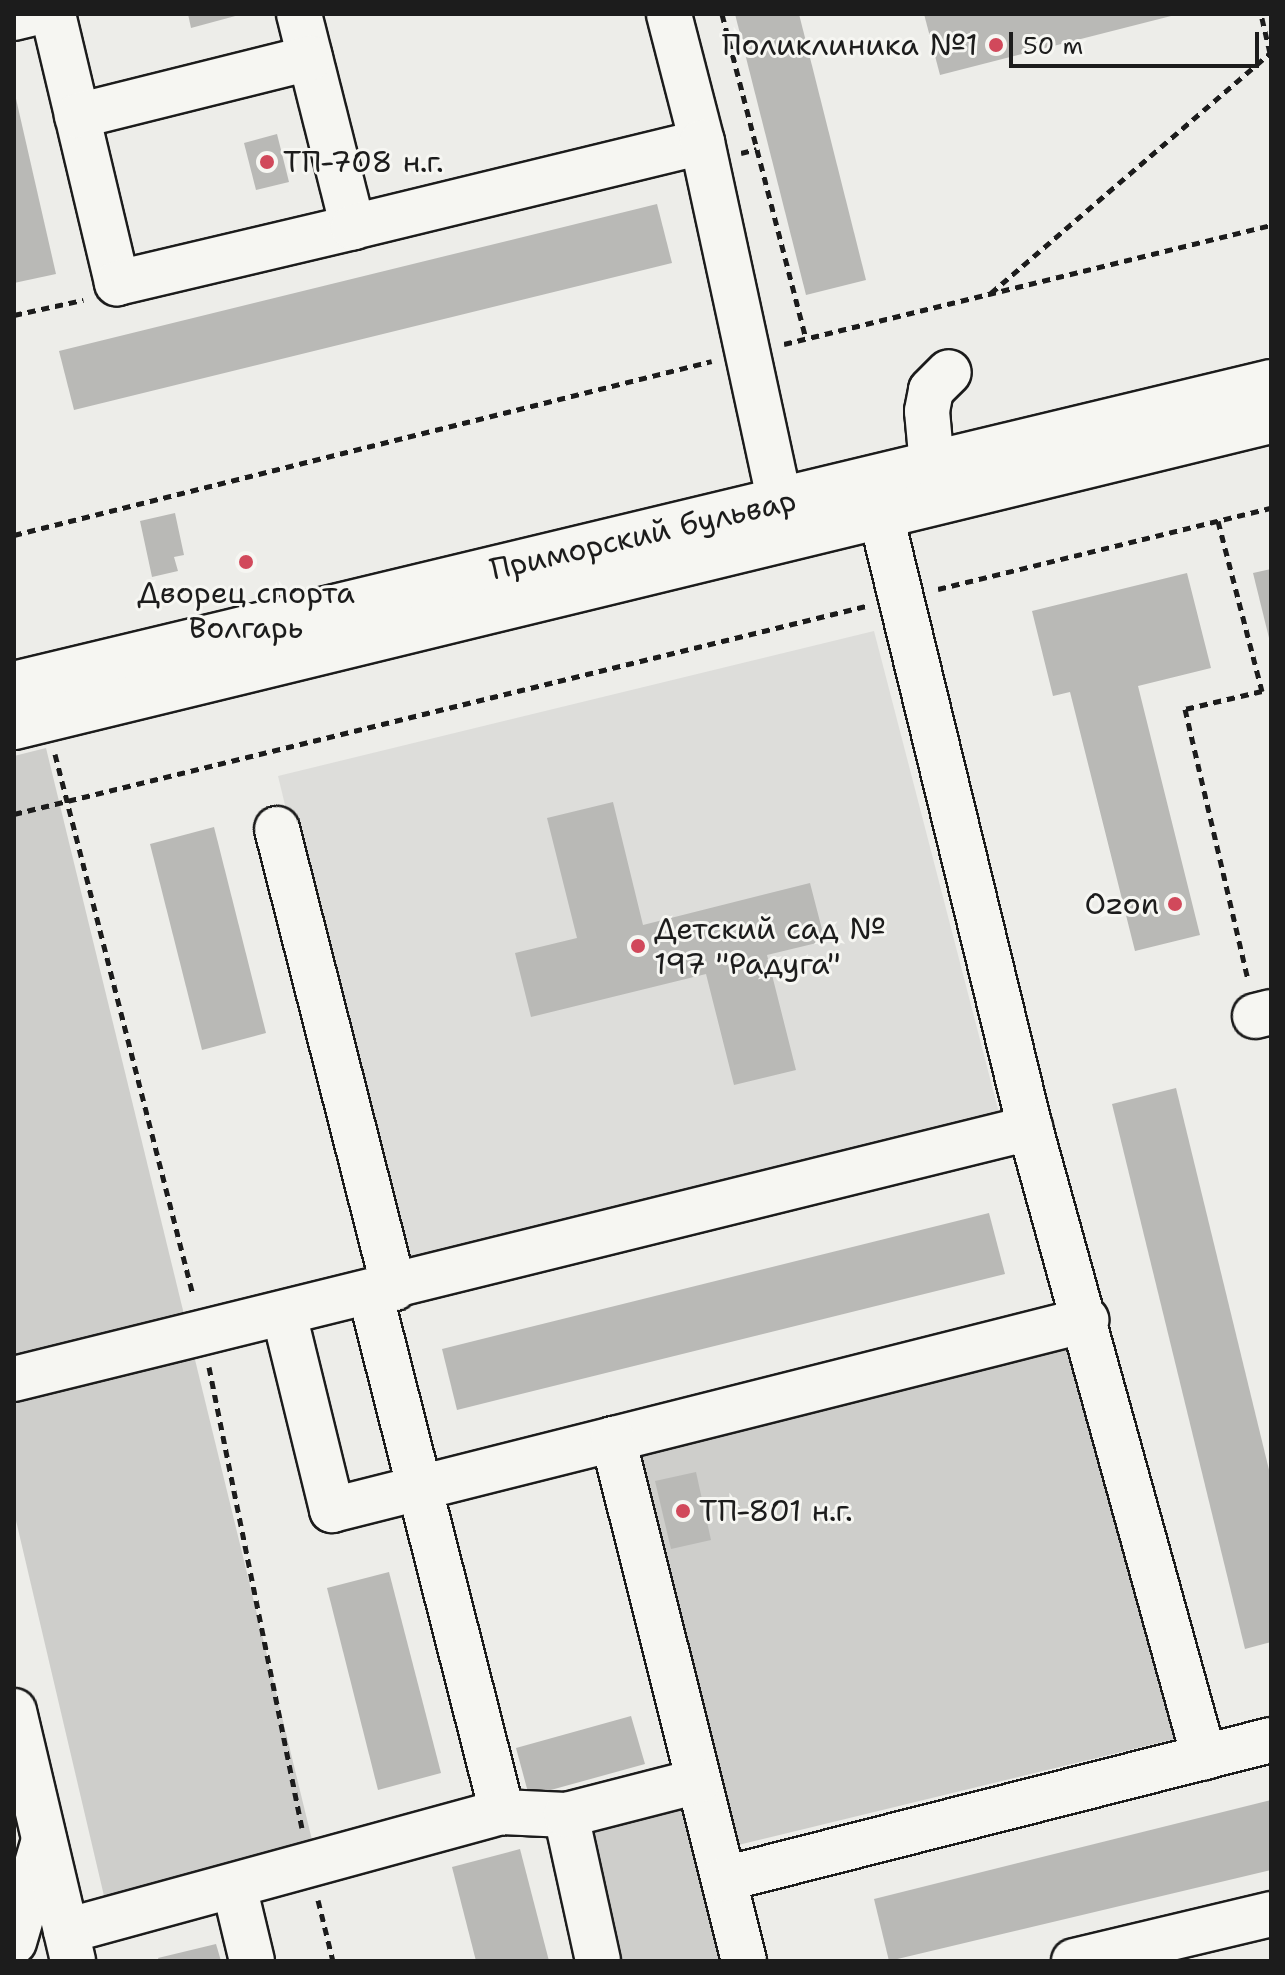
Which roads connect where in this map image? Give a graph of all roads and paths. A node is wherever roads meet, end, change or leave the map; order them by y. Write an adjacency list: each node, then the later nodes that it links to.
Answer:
1 (30, 14): 7 (main road)
2 (53, 14): 9 (main road)
3 (299, 14): 8 (main road)
4 (669, 14): 10 (main road)
5 (722, 14): 14 (path)
6 (1261, 14): 13 (path)
7 (14, 18)
8 (310, 58): 9 (main road); 12 (main road)
9 (77, 116): 12 (main road)
10 (702, 142): 12 (main road); 15 (main road)
11 (1271, 225): 13 (path)
12 (353, 227)
13 (990, 294): 14 (path)
14 (806, 339): 15 (path)
15 (747, 353): 20 (main road); 24 (path)
16 (949, 372): 19 (main road)
17 (1271, 382): 19 (main road, Приморский бульвар)
18 (1271, 421): 22 (main road)
19 (932, 465): 20 (main road, Приморский бульвар)
20 (780, 503): 26 (main road, Приморский бульвар)
21 (1271, 508): 23 (path)
22 (881, 516): 25 (main road); 27 (main road)
23 (1218, 521): 25 (path); 30 (path)
24 (14, 535)
25 (901, 597): 28 (path); 31 (main road)
26 (14, 684)
27 (14, 727)
28 (14, 814)
29 (277, 829): 32 (main road)
30 (1263, 1014)
31 (1030, 1128): 32 (main road); 34 (main road)
32 (382, 1290): 33 (main road); 37 (main road)
33 (284, 1314): 35 (main road); 37 (main road)
34 (1086, 1320): 36 (main road); 40 (main road)
35 (14, 1379)
36 (613, 1439): 37 (main road); 41 (main road)
37 (419, 1488): 42 (main road)
38 (14, 1711): 44 (main road)
39 (1271, 1740): 40 (main road)
40 (1204, 1757): 46 (main road)
41 (698, 1781): 43 (main road); 46 (main road)
42 (502, 1812): 43 (main road); 45 (main road)
43 (566, 1815): 53 (main road)
44 (44, 1840): 49 (main road); 50 (main road)
45 (310, 1865): 47 (main road); 52 (path)
46 (724, 1879): 54 (main road)
47 (234, 1886): 50 (main road); 51 (main road)
48 (1271, 1914): 55 (main road)
49 (14, 1942)
50 (70, 1946)
51 (252, 1961)
52 (333, 1961)
53 (598, 1961)
54 (744, 1961)
55 (1074, 1961)

